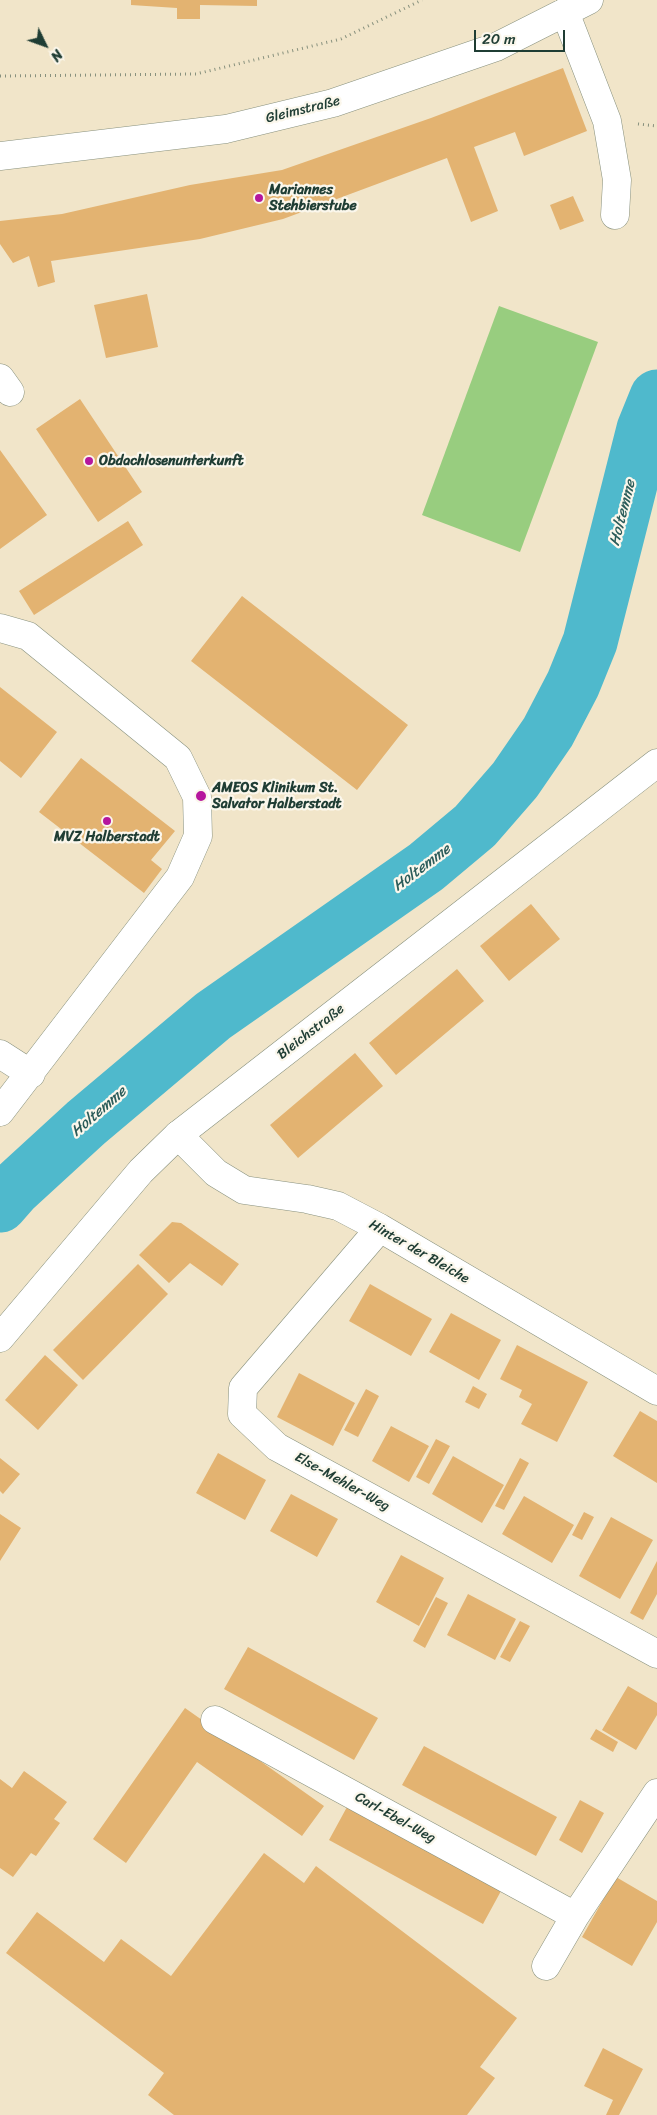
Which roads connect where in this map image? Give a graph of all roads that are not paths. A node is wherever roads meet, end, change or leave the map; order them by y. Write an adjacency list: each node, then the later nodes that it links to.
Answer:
1 (577, 6): 2 (street, Gleimstraße); 3 (street)
2 (0, 156)
3 (615, 215)
4 (0, 628): 7 (street)
5 (657, 763): 9 (street, Bleichstraße)
6 (0, 1054): 7 (street)
7 (31, 1074): 8 (street)
8 (0, 1112)
9 (178, 1135): 10 (street, Hinter der Bleiche); 11 (street, Bleichstraße)
10 (380, 1228): 12 (street, Hinter der Bleiche); 13 (street, Else-Mehler-Weg)
11 (0, 1338)
12 (657, 1391)
13 (657, 1654)
14 (215, 1720): 16 (street, Carl-Ebel-Weg)
15 (657, 1793): 16 (street)
16 (575, 1916): 17 (street)
17 (546, 1966)

